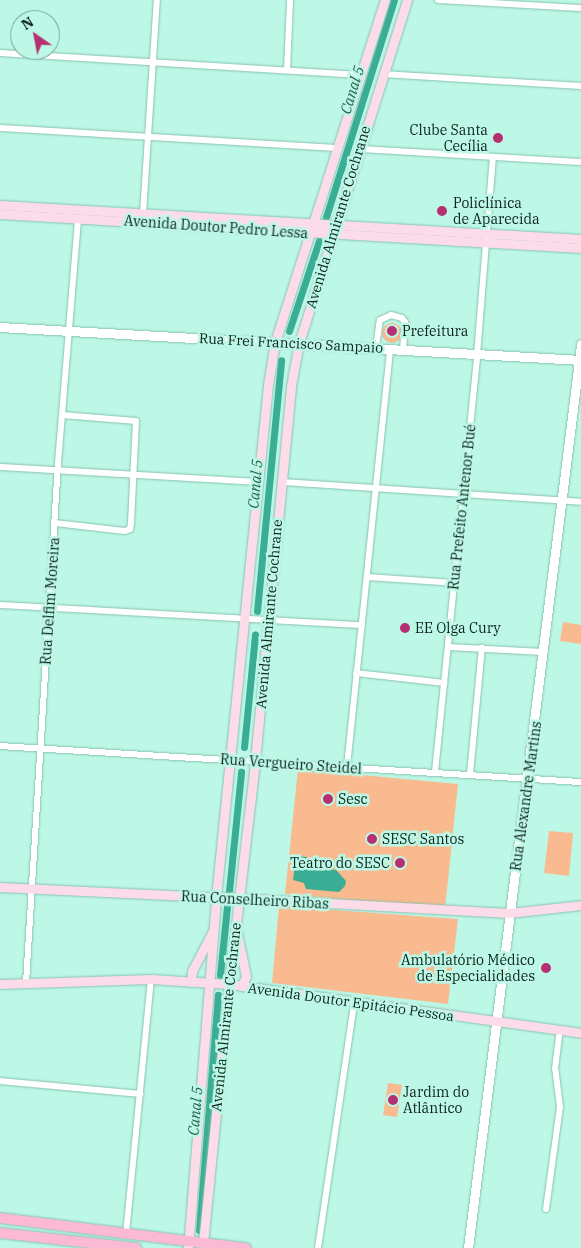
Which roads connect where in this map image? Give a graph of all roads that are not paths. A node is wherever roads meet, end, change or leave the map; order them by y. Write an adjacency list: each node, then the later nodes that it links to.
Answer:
1 (157, 0): 8 (street)
2 (290, 0): 9 (street)
3 (385, 0): 11 (main road, Avenida Almirante Cochrane)
4 (407, 0): 10 (main road, Avenida Almirante Cochrane)
5 (438, 0): 6 (street)
6 (581, 8)
7 (0, 53): 8 (street)
8 (153, 62): 9 (street); 14 (street)
9 (287, 70): 11 (street)
10 (383, 74): 12 (street); 16 (main road, Avenida Almirante Cochrane)
11 (360, 75): 15 (main road, Avenida Almirante Cochrane)
12 (581, 86)
13 (0, 128): 14 (street)
14 (148, 137): 15 (street); 21 (street)
15 (337, 148): 23 (main road, Avenida Almirante Cochrane)
16 (360, 149): 17 (street); 24 (main road, Avenida Almirante Cochrane)
17 (493, 157): 18 (street); 27 (street, Rua Prefeito Antenor Bué)
18 (581, 162)
19 (0, 205): 21 (main road, Avenida Doutor Pedro Lessa)
20 (0, 214): 22 (main road, Avenida Doutor Pedro Lessa)
21 (143, 214): 23 (main road, Avenida Doutor Pedro Lessa)
22 (78, 219): 25 (main road, Avenida Doutor Pedro Lessa); 31 (street, Rua Delfim Moreira)
23 (313, 223): 24 (main road, Avenida Doutor Pedro Lessa); 25 (main road, Avenida Almirante Cochrane)
24 (337, 225): 26 (main road, Avenida Almirante Cochrane); 27 (main road, Avenida Doutor Pedro Lessa)
25 (309, 233): 26 (main road, Avenida Doutor Pedro Lessa); 32 (main road, Avenida Almirante Cochrane)
26 (334, 235): 27 (main road, Avenida Doutor Pedro Lessa); 33 (main road, Avenida Almirante Cochrane)
27 (487, 237): 28 (main road, Avenida Doutor Pedro Lessa); 29 (main road, Avenida Doutor Pedro Lessa); 38 (street, Rua Prefeito Antenor Bué)
28 (581, 239)
29 (581, 248)
30 (0, 327): 31 (street, Rua Frei Francisco Sampaio)
31 (68, 331): 32 (street, Rua Frei Francisco Sampaio); 40 (street, Rua Delfim Moreira)
32 (276, 342): 33 (street, Rua Frei Francisco Sampaio); 44 (main road, Avenida Almirante Cochrane)
33 (296, 343): 35 (street, Rua Frei Francisco Sampaio); 45 (main road, Avenida Almirante Cochrane)
34 (581, 344): 39 (street, Rua Alexandre Martins)
35 (376, 347): 36 (street, Rua Frei Francisco Sampaio); 37 (street)
36 (390, 348): 37 (street, Rua Frei Francisco Sampaio); 46 (street)
37 (403, 349): 38 (street, Rua Frei Francisco Sampaio)
38 (477, 355): 39 (street, Rua Frei Francisco Sampaio); 47 (street, Rua Prefeito Antenor Bué)
39 (580, 360): 48 (street, Rua Alexandre Martins)
40 (62, 415): 42 (street, Rua Delfim Moreira); 43 (street)
41 (0, 467): 42 (street)
42 (58, 470): 43 (street); 50 (street, Rua Delfim Moreira)
43 (134, 477): 44 (street); 50 (street)
44 (260, 482): 55 (main road, Avenida Almirante Cochrane)
45 (282, 482): 46 (street); 56 (main road, Avenida Almirante Cochrane)
46 (374, 488): 47 (street); 51 (street)
47 (463, 494): 48 (street); 52 (street, Rua Prefeito Antenor Bué)
48 (562, 500): 49 (street); 60 (street, Rua Alexandre Martins)
49 (581, 502)
50 (55, 524): 54 (street, Rua Delfim Moreira)
51 (367, 578): 52 (street); 57 (street)
52 (454, 583): 58 (street, Rua Prefeito Antenor Bué)
53 (0, 605): 54 (street)
54 (50, 609): 55 (street); 64 (street, Rua Delfim Moreira)
55 (247, 620): 56 (street); 65 (main road, Avenida Almirante Cochrane)
56 (265, 620): 57 (street); 66 (main road, Avenida Almirante Cochrane)
57 (361, 625): 61 (street)
58 (448, 647): 59 (street); 62 (street, Rua Prefeito Antenor Bué)
59 (482, 648): 60 (street); 69 (street)
60 (544, 652): 70 (street, Rua Alexandre Martins)
61 (356, 673): 62 (street); 67 (street)
62 (444, 683): 68 (street, Rua Prefeito Antenor Bué)
63 (0, 746): 64 (street, Rua Vergueiro Steidel)
64 (40, 748): 65 (street, Rua Vergueiro Steidel); 73 (street, Rua Delfim Moreira)
65 (234, 760): 66 (street, Rua Vergueiro Steidel); 74 (main road, Avenida Almirante Cochrane)
66 (254, 761): 67 (street, Rua Vergueiro Steidel); 75 (main road, Avenida Almirante Cochrane)
67 (347, 767): 68 (street, Rua Vergueiro Steidel)
68 (435, 772): 69 (street, Rua Vergueiro Steidel)
69 (470, 774): 70 (street, Rua Vergueiro Steidel)
70 (529, 778): 71 (street, Rua Vergueiro Steidel); 77 (street, Rua Alexandre Martins)
71 (581, 782)
72 (0, 887): 73 (main road, Rua Conselheiro Ribas)
73 (30, 889): 74 (main road, Rua Conselheiro Ribas); 82 (street, Rua Delfim Moreira)
74 (218, 897): 75 (street, Rua Conselheiro Ribas); 78 (main road, Avenida Almirante Cochrane)
75 (237, 898): 77 (main road, Rua Conselheiro Ribas); 79 (main road, Avenida Almirante Cochrane)
76 (581, 905): 77 (main road, Rua Conselheiro Ribas)
77 (509, 913): 87 (street, Rua Alexandre Martins)
78 (215, 926): 81 (main road); 84 (main road, Avenida Almirante Cochrane)
79 (236, 926): 84 (main road, Avenida Almirante Cochrane); 85 (main road)
80 (151, 979): 81 (main road, Avenida Doutor Epitácio Pessoa); 82 (main road, Avenida Doutor Epitácio Pessoa); 91 (street)
81 (191, 982): 84 (main road, Avenida Doutor Epitácio Pessoa)
82 (26, 983): 83 (main road, Avenida Doutor Epitácio Pessoa)
83 (0, 984)
84 (219, 984): 85 (main road, Avenida Doutor Epitácio Pessoa); 96 (main road, Avenida Almirante Cochrane); 97 (main road, Avenida Almirante Cochrane)
85 (242, 986): 86 (main road, Avenida Doutor Epitácio Pessoa)
86 (354, 1004): 87 (main road, Avenida Doutor Epitácio Pessoa); 100 (street)
87 (495, 1022): 88 (main road, Avenida Doutor Epitácio Pessoa); 101 (street, Rua Alexandre Martins)
88 (560, 1030): 89 (main road, Avenida Doutor Epitácio Pessoa); 92 (street)
89 (581, 1033)
90 (0, 1081): 91 (street)
91 (140, 1094): 95 (street)
92 (546, 1209)
93 (0, 1218): 95 (main road)
94 (0, 1233): 98 (main road)
95 (126, 1234): 97 (main road)
96 (204, 1243): 97 (main road); 99 (main road)
97 (189, 1245)
98 (136, 1248)
99 (246, 1248)
100 (318, 1248)
101 (468, 1248)

